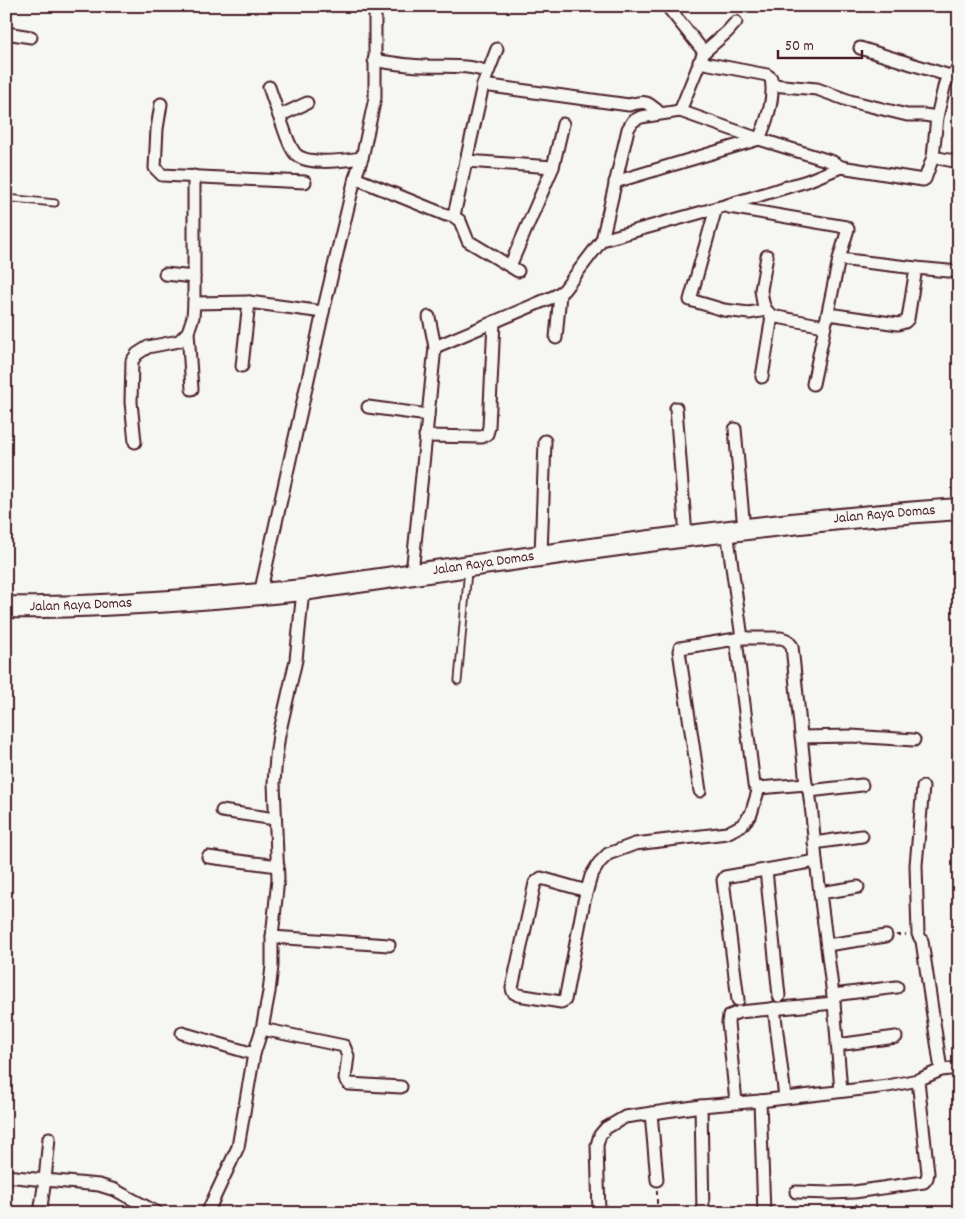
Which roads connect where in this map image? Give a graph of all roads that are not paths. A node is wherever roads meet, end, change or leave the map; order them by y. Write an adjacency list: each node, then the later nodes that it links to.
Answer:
1 (375, 6): 9 (street)
2 (666, 6): 8 (street)
3 (736, 22): 8 (street)
4 (6, 33): 5 (street)
5 (31, 37)
6 (498, 48): 10 (street)
7 (860, 48): 11 (street)
8 (702, 57): 13 (street); 17 (street)
9 (374, 60): 10 (street); 24 (street)
10 (487, 72): 12 (street)
11 (954, 73): 20 (street)
12 (483, 85): 18 (street); 25 (street)
13 (772, 85): 20 (street); 22 (street)
14 (268, 87): 19 (street)
15 (307, 103): 19 (street)
16 (161, 104): 29 (street)
17 (680, 111): 18 (street); 22 (street)
18 (660, 113): 32 (street)
19 (279, 116): 24 (street)
20 (937, 117): 23 (street)
21 (563, 124): 27 (street)
22 (759, 138): 28 (street); 32 (street)
23 (933, 157): 26 (street); 28 (street)
24 (362, 158): 30 (street)
25 (466, 161): 27 (street); 36 (street)
26 (959, 162)
27 (553, 167): 36 (street)
28 (841, 167): 35 (street)
29 (194, 176): 31 (street); 43 (street)
30 (355, 178): 36 (street); 47 (street)
31 (305, 182)
32 (615, 182): 37 (street)
33 (6, 198): 34 (lane)
34 (55, 203)
35 (720, 207): 37 (street); 39 (street); 48 (street)
36 (452, 214)
37 (602, 240): 44 (street)
38 (767, 256): 48 (street)
39 (839, 259): 40 (street); 49 (street)
40 (916, 268): 41 (street); 49 (street)
41 (959, 272)
42 (165, 274): 43 (street)
43 (194, 277): 46 (street)
44 (560, 294): 51 (street); 54 (street)
45 (249, 302): 46 (street); 47 (street); 56 (street)
46 (194, 303): 53 (street)
47 (323, 312): 74 (street)
48 (769, 313): 52 (street); 57 (street)
49 (828, 314): 52 (street)
50 (429, 317): 55 (street)
51 (494, 322): 55 (street); 64 (street)
52 (824, 326): 58 (street)
53 (188, 332): 59 (street); 66 (street)
54 (556, 338)
55 (435, 347): 62 (street)
56 (242, 366)
57 (762, 377)
58 (814, 384)
59 (192, 389)
60 (368, 407): 62 (street)
61 (676, 408): 69 (street)
62 (428, 415): 64 (street)
63 (735, 429): 68 (street)
64 (425, 436): 72 (street)
65 (545, 441): 70 (street)
66 (135, 442)
67 (959, 509): 68 (highway, Jalan Raya Domas)
68 (735, 530): 69 (highway, Jalan Raya Domas); 76 (street)
69 (686, 536): 70 (highway, Jalan Raya Domas)
70 (541, 555): 71 (highway, Jalan Raya Domas)
71 (469, 566): 72 (highway, Jalan Raya Domas); 77 (lane)
72 (412, 573): 73 (highway, Jalan Raya Domas)
73 (304, 590): 74 (highway, Jalan Raya Domas); 86 (street)
74 (260, 594): 75 (highway, Jalan Raya Domas)
75 (6, 607)
76 (739, 639): 78 (street); 82 (street); 84 (street)
77 (458, 681)
78 (801, 737): 79 (street); 83 (street)
79 (914, 740)
80 (862, 785): 83 (street)
81 (923, 787): 111 (street)
82 (759, 788): 83 (street); 94 (street)
83 (807, 788): 88 (street)
84 (700, 791)
85 (222, 811): 86 (street)
86 (275, 819): 91 (street)
87 (862, 836): 88 (street)
88 (814, 843): 90 (street)
89 (208, 857): 91 (street)
90 (816, 862): 92 (street); 95 (street)
91 (278, 866): 97 (street)
92 (766, 870): 101 (street); 103 (street)
93 (858, 887): 95 (street)
94 (587, 891): 94 (street)
95 (820, 893): 99 (street)
96 (886, 936): 99 (street)
97 (272, 938): 98 (street); 105 (street)
98 (389, 945)
99 (826, 945): 102 (street)
100 (897, 987): 102 (street)
101 (779, 996)
102 (833, 999): 104 (street); 108 (street)
103 (738, 1000)
104 (774, 1008): 115 (street); 117 (street)
105 (262, 1029): 109 (street); 113 (street)
106 (182, 1033): 109 (street)
107 (896, 1037): 108 (street)
108 (837, 1045): 114 (street)
109 (254, 1054): 127 (street)
110 (959, 1068): 111 (street)
111 (941, 1070): 112 (street)
112 (918, 1080): 114 (street); 124 (street)
113 (401, 1087)
114 (841, 1091): 115 (street)
115 (785, 1097): 116 (street)
116 (760, 1101): 117 (street); 130 (street)
117 (736, 1102): 118 (street)
118 (701, 1106): 119 (street); 129 (street)
119 (651, 1113): 123 (street); 128 (street)
120 (49, 1138): 122 (street)
121 (6, 1176): 122 (street)
122 (45, 1180): 125 (street); 126 (street)
123 (657, 1180)
124 (796, 1192)
125 (40, 1213)
126 (158, 1213)
127 (207, 1213)
128 (599, 1213)
129 (703, 1213)
130 (764, 1213)

